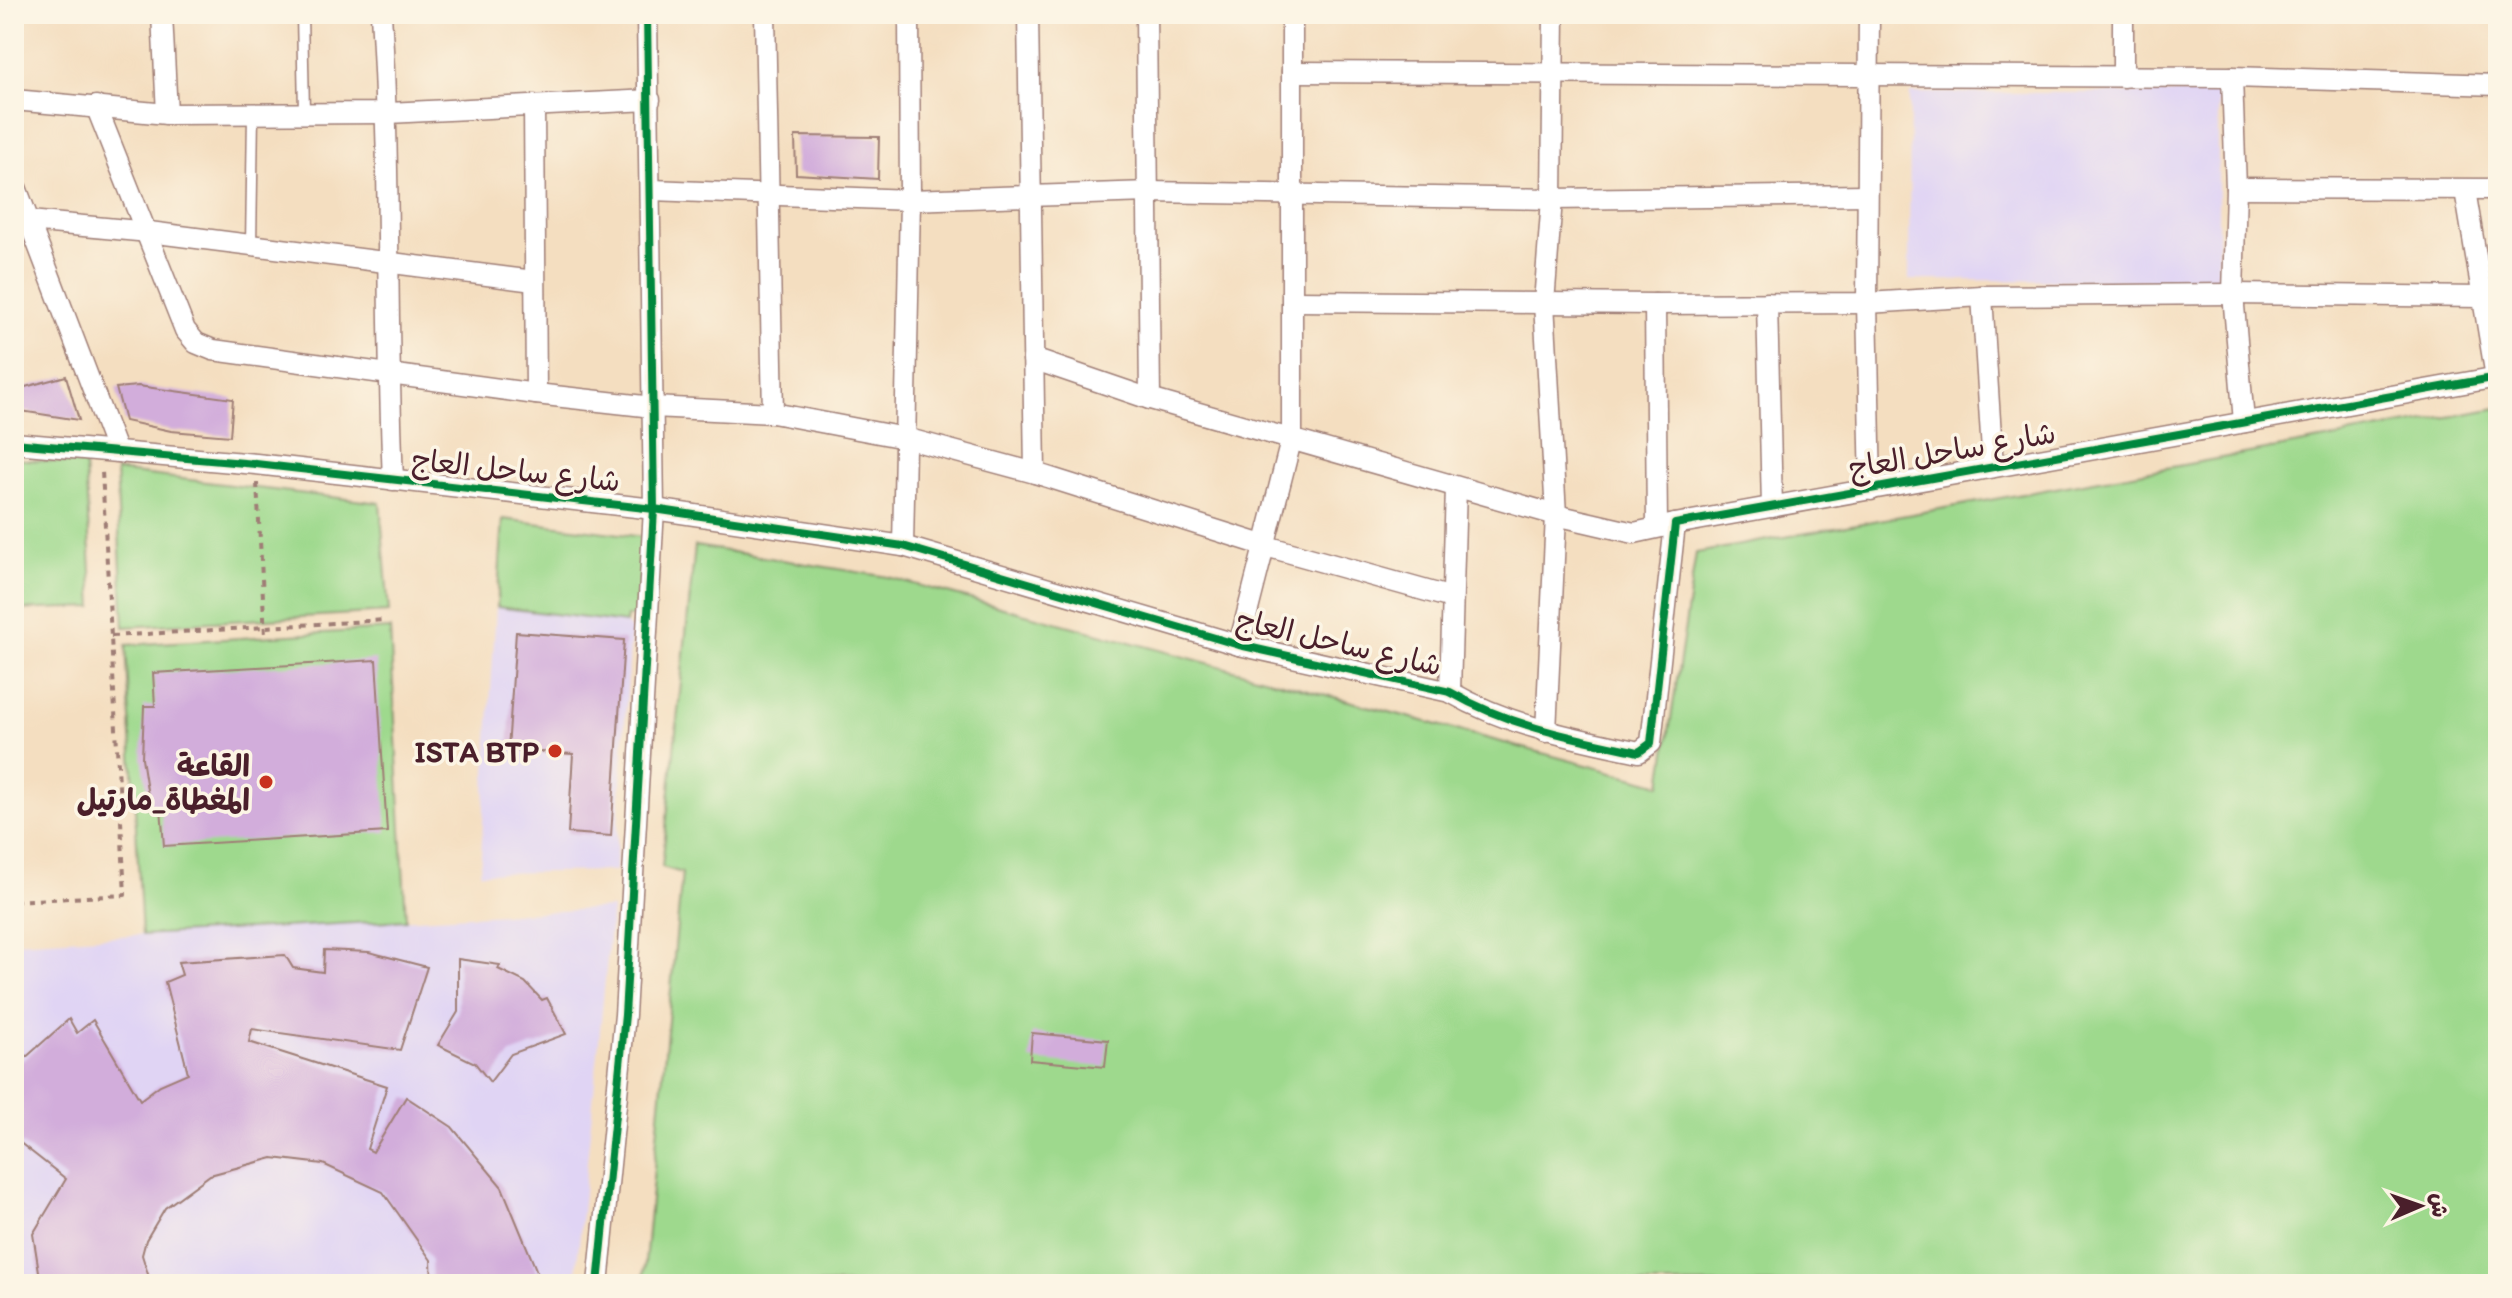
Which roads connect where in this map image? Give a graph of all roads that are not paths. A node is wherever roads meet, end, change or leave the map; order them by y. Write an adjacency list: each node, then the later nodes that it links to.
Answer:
1 (162, 14): 25 (street)
2 (302, 14): 23 (lane)
3 (381, 14): 24 (street)
4 (647, 14): 20 (street)
5 (765, 14): 35 (street)
6 (909, 14): 38 (street)
7 (1028, 14): 34 (street)
8 (1146, 14): 32 (street)
9 (1292, 14): 13 (street)
10 (1554, 14): 14 (street)
11 (1869, 14): 15 (street)
12 (2123, 14): 16 (street)
13 (1292, 72): 14 (street); 33 (street)
14 (1554, 74): 15 (street); 37 (street)
15 (1868, 76): 16 (street); 36 (street)
16 (2123, 77): 17 (street)
17 (2232, 77): 18 (street); 28 (street)
18 (2498, 85)
19 (14, 100): 22 (street)
20 (650, 100): 21 (street); 30 (street)
21 (534, 105): 24 (street); 43 (street)
22 (96, 106): 25 (street); 40 (street)
23 (304, 111): 24 (street); 26 (street)
24 (388, 113): 42 (street)
25 (167, 114): 26 (street)
26 (253, 114): 41 (lane)
27 (14, 182): 39 (street)
28 (2236, 188): 31 (street); 44 (street)
29 (2498, 189): 31 (street)
30 (652, 190): 35 (street); 57 (street)
31 (2465, 190): 46 (street)
32 (1149, 192): 33 (street); 34 (street); 56 (street)
33 (1295, 192): 37 (street); 47 (street)
34 (1034, 193): 38 (street); 52 (street)
35 (768, 194): 38 (street); 58 (street)
36 (1867, 195): 37 (street); 50 (street)
37 (1552, 199): 48 (street)
38 (910, 200): 61 (street)
39 (29, 221): 40 (street); 63 (street)
40 (149, 232): 41 (street); 53 (street)
41 (251, 245): 42 (street)
42 (388, 263): 43 (street); 53 (street)
43 (534, 281): 55 (street)
44 (2233, 294): 45 (street); 46 (street); 59 (street)
45 (1982, 296): 50 (street); 64 (street)
46 (2480, 297): 54 (street)
47 (1294, 301): 48 (street); 60 (street)
48 (1544, 303): 51 (street); 71 (street)
49 (1767, 303): 50 (street); 51 (street); 69 (street)
50 (1867, 303): 68 (street)
51 (1655, 304): 72 (street)
52 (1033, 359): 56 (street); 65 (street)
53 (388, 375): 55 (street); 66 (street)
54 (2497, 377): 59 (street, شارع ساحل العاج)
55 (536, 394): 57 (street)
56 (1150, 399): 60 (street)
57 (653, 407): 58 (street); 70 (street)
58 (773, 413): 61 (street)
59 (2244, 422): 64 (street, شارع ساحل العاج)
60 (1292, 437): 67 (street); 74 (street)
61 (905, 438): 65 (street); 73 (street)
62 (14, 443): 63 (street, شارع ساحل العاج)
63 (108, 450): 66 (street, شارع ساحل العاج)
64 (1993, 467): 68 (street, شارع ساحل العاج)
65 (1035, 473): 74 (street)
66 (393, 480): 70 (street, شارع ساحل العاج)
67 (1456, 487): 71 (street); 75 (street)
68 (1871, 490): 69 (street, شارع ساحل العاج)
69 (1772, 507): 72 (street, شارع ساحل العاج)
70 (654, 509): 73 (street, شارع ساحل العاج); 79 (street)
71 (1556, 515): 72 (street); 78 (street)
72 (1666, 526): 78 (street, شارع ساحل العاج)
73 (903, 546): 76 (street, شارع ساحل العاج)
74 (1266, 546): 75 (street); 76 (street)
75 (1452, 598): 77 (street)
76 (1239, 645): 77 (street, شارع ساحل العاج)
77 (1450, 692): 78 (street, شارع ساحل العاج)
78 (1546, 732)
79 (598, 1284)

